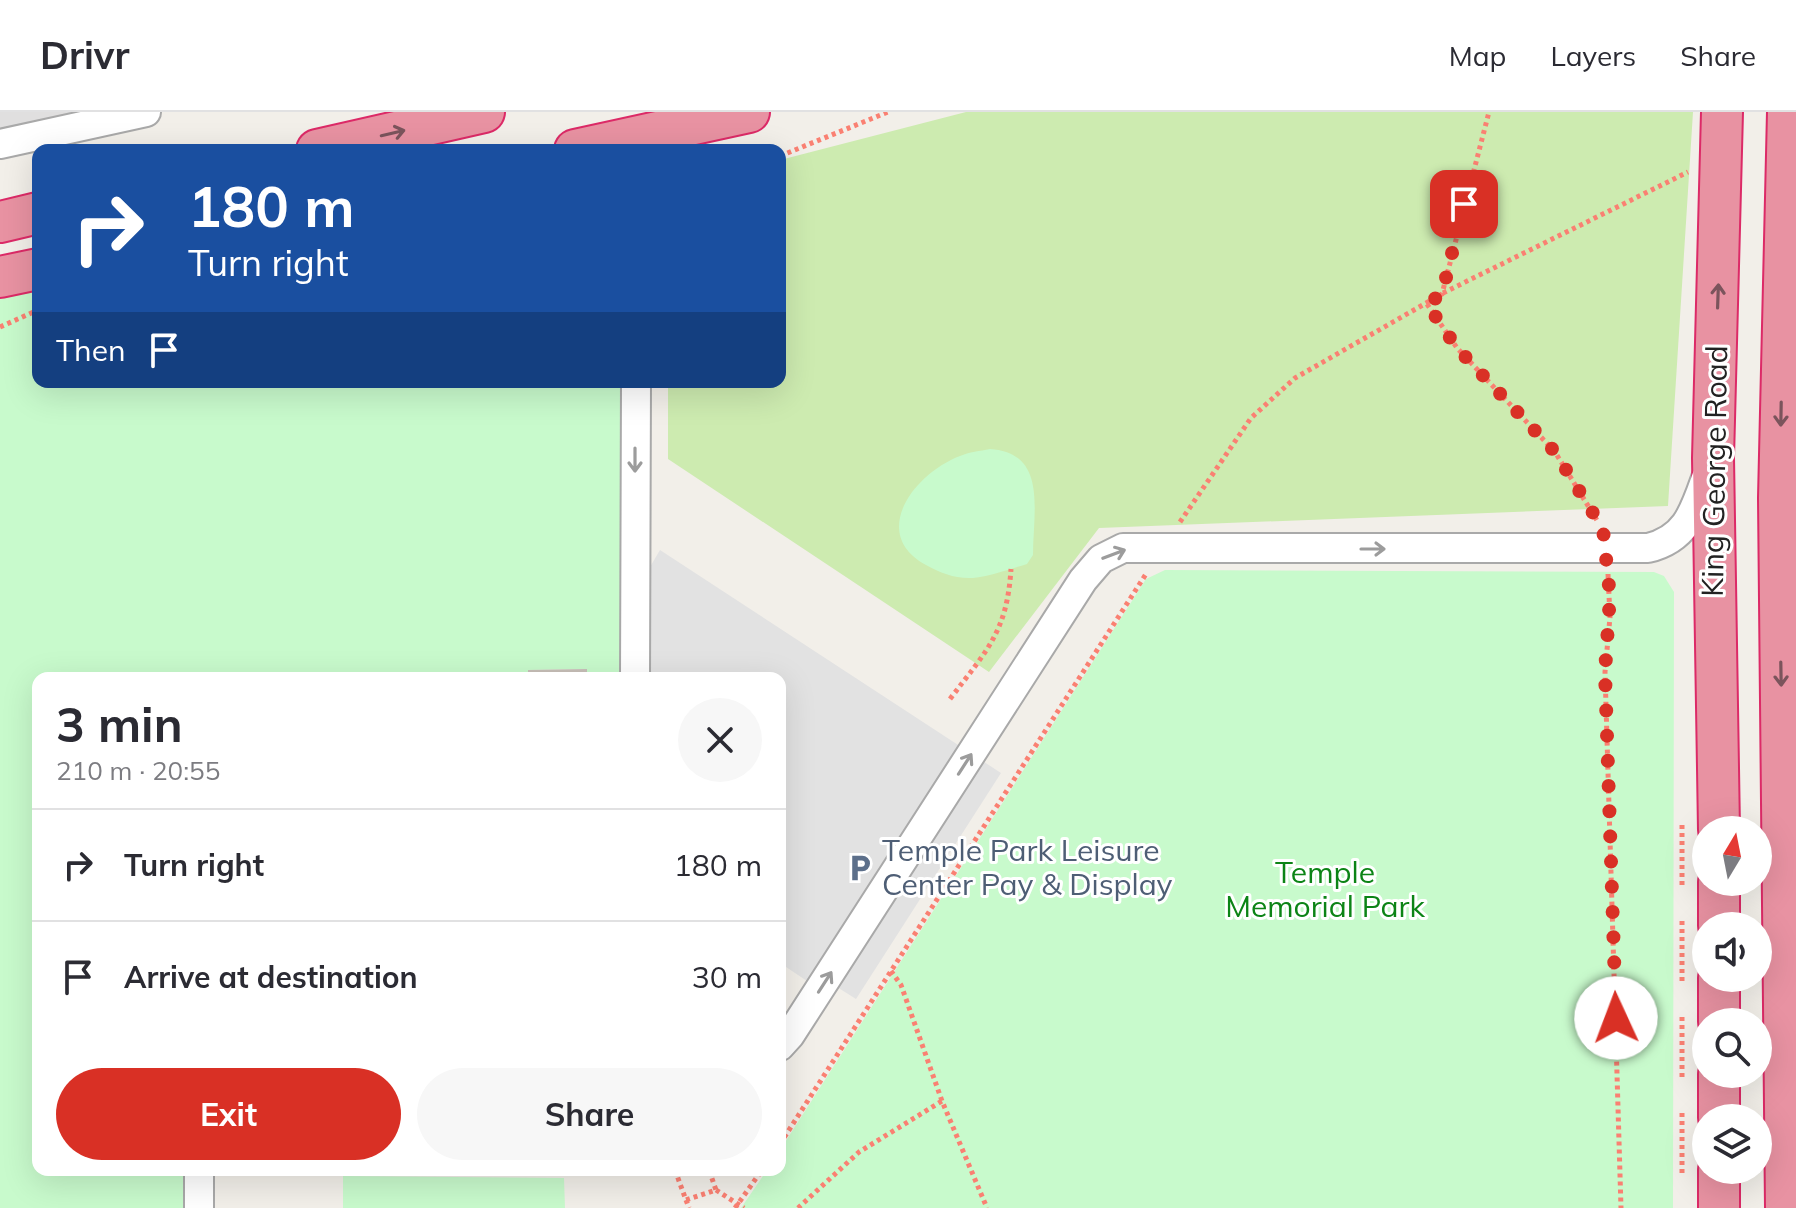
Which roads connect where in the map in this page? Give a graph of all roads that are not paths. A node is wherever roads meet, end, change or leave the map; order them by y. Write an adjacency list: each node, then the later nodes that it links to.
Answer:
1 (146, 112): 7 (street)
2 (484, 112): 8 (highway, one-way to 2)
3 (749, 112): 6 (highway)
4 (1722, 112): 16 (highway, King George Road, one-way to 4)
5 (1788, 112): 14 (highway)
6 (664, 139): 9 (highway)
7 (0, 144)
8 (343, 144)
9 (624, 144)
10 (32, 214): 11 (highway)
11 (0, 222)
12 (32, 270): 13 (highway)
13 (0, 277)
14 (1789, 350): 17 (highway, one-way to 17)
15 (636, 388): 18 (street, one-way to 18)
16 (1713, 458): 20 (highway, King George Road); 24 (street, one-way to 16)
17 (1788, 475): 19 (highway, one-way to 19)
18 (635, 672)
19 (1782, 775): 20 (highway); 22 (highway)
20 (1719, 777): 21 (highway, King George Road)
21 (1719, 816)
22 (1789, 850): 23 (highway)
23 (1790, 1002): 25 (highway)
24 (786, 1039)
25 (1791, 1120): 30 (highway)
26 (199, 1176): 28 (street)
27 (1719, 1184): 29 (highway)
28 (199, 1208)
29 (1719, 1208)
30 (1786, 1208)

